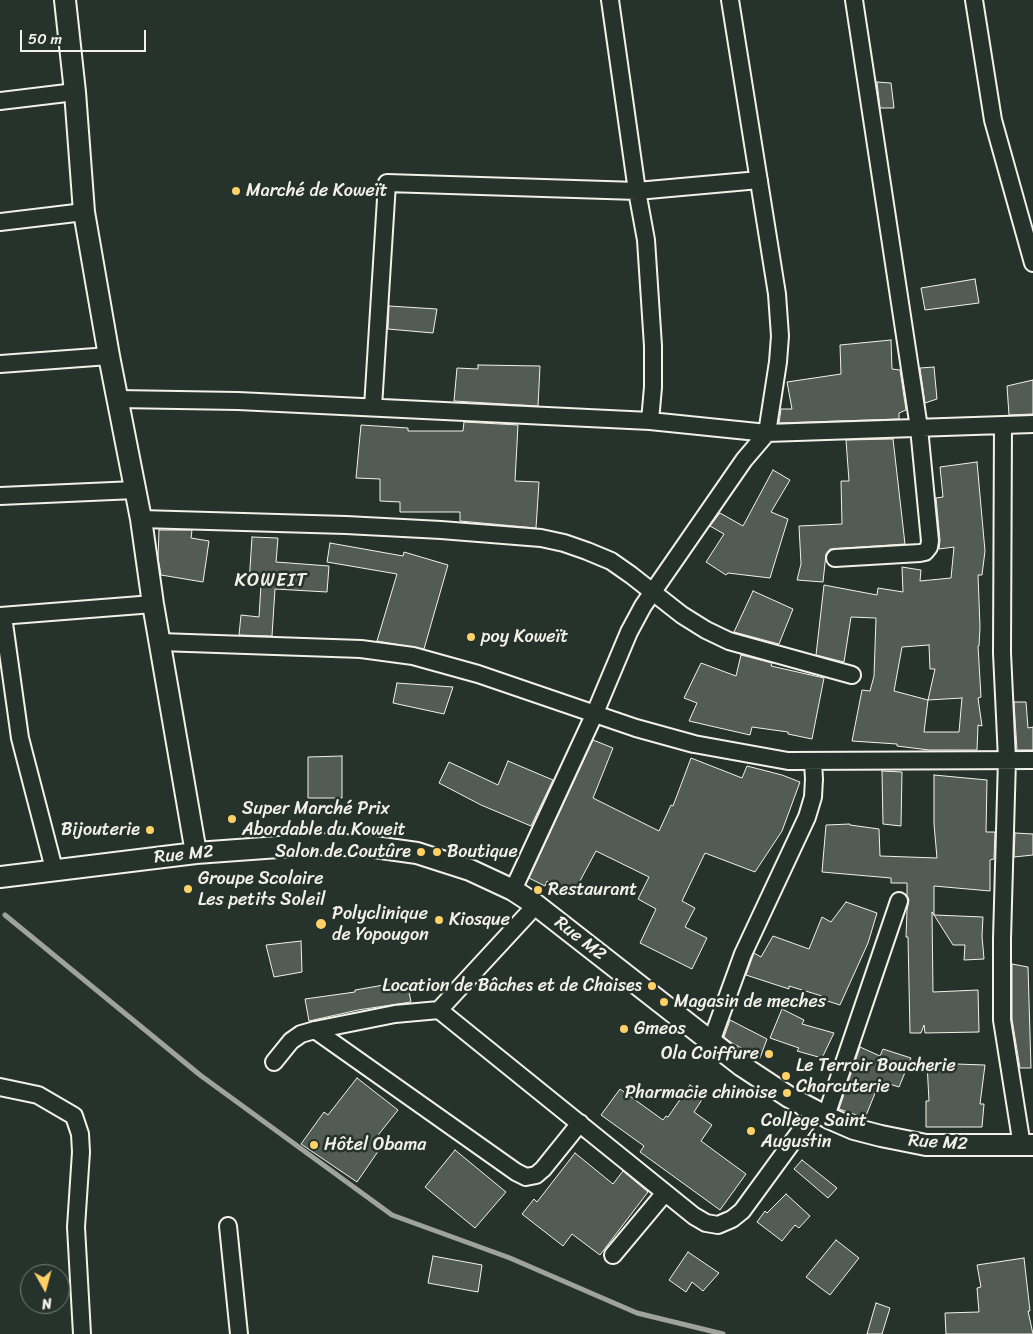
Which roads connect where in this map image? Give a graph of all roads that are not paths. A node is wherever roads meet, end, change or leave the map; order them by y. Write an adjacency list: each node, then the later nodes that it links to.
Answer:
1 (65, 0): 6 (street)
2 (610, 0): 9 (street)
3 (730, 0): 8 (street)
4 (854, 0): 20 (street)
5 (974, 0): 12 (street)
6 (75, 92): 7 (street); 10 (street)
7 (0, 101)
8 (759, 180): 9 (street); 21 (street)
9 (637, 190): 16 (street); 17 (street)
10 (84, 212): 11 (street); 13 (street)
11 (0, 222)
12 (1033, 263)
13 (109, 356): 14 (street); 15 (street)
14 (0, 364)
15 (118, 400): 16 (street); 22 (street)
16 (373, 407): 17 (street)
17 (650, 422): 21 (street)
18 (1033, 424): 19 (street)
19 (1003, 425): 20 (street); 32 (street)
20 (919, 428): 21 (street); 25 (street)
21 (767, 433): 26 (street)
22 (135, 490): 23 (street); 24 (street)
23 (0, 496)
24 (141, 519): 26 (street); 27 (street)
25 (835, 558)
26 (652, 593): 30 (street); 31 (street)
27 (153, 604): 28 (street); 29 (street)
28 (2, 616): 36 (street)
29 (160, 642): 31 (street); 35 (street)
30 (852, 675)
31 (595, 714): 34 (street); 38 (street)
32 (1007, 759): 33 (street); 34 (street); 48 (street)
33 (1033, 760)
34 (813, 762): 43 (street)
35 (196, 853): 36 (street, Rue M2); 38 (street, Rue M2)
36 (54, 869): 37 (street, Rue M2)
37 (0, 876)
38 (513, 890): 40 (street, Rue M2)
39 (899, 901): 46 (street)
40 (536, 905): 41 (street); 43 (street, Rue M2)
41 (439, 1010): 42 (street); 47 (street)
42 (315, 1030): 44 (street); 47 (street)
43 (711, 1042): 46 (street, Rue M2)
44 (274, 1062)
45 (0, 1087): 52 (street)
46 (820, 1114): 48 (street, Rue M2); 49 (street)
47 (580, 1123): 49 (street)
48 (1027, 1145)
49 (664, 1194): 51 (street)
50 (228, 1226): 53 (street)
51 (613, 1255)
52 (82, 1334)
53 (239, 1334)

